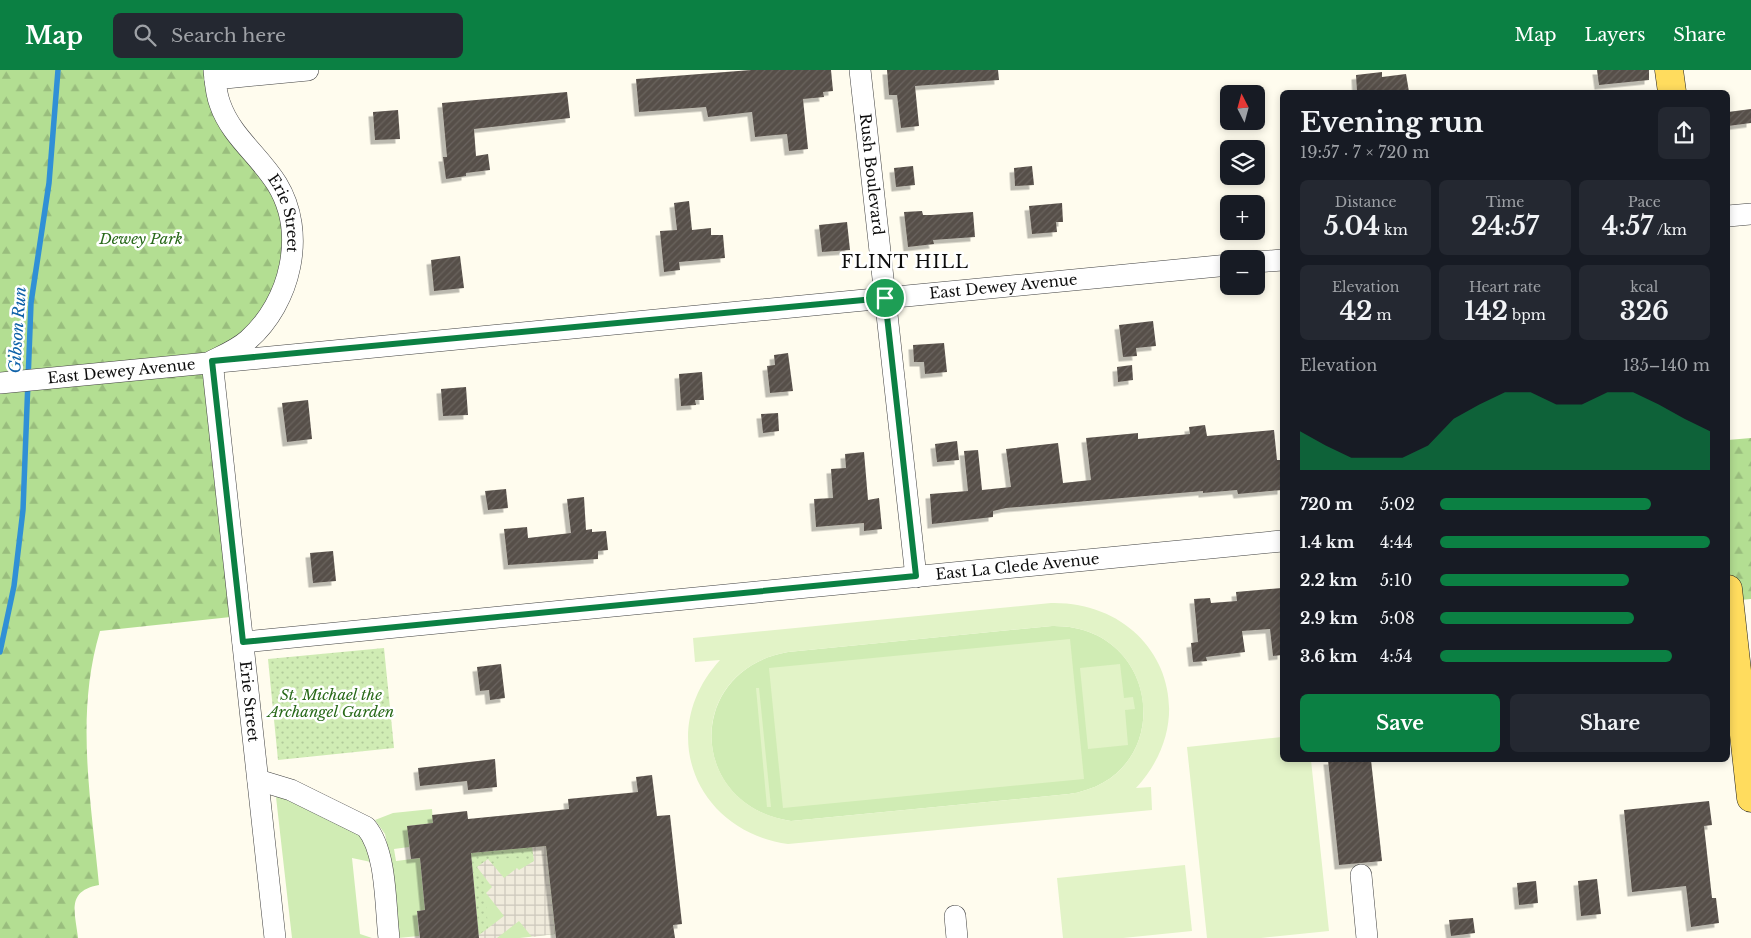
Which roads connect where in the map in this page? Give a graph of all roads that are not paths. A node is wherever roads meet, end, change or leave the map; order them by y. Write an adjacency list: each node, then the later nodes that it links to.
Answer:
1 (308, 70): 4 (street)
2 (860, 70): 11 (street, Rush Boulevard)
3 (1670, 70): 5 (main road)
4 (214, 74): 12 (street, Erie Street)
5 (1672, 90)
6 (1751, 214): 7 (street)
7 (1730, 216)
8 (1280, 260): 9 (street)
9 (1265, 261)
10 (1220, 266): 11 (street, East Dewey Avenue)
11 (885, 298): 12 (street, East Dewey Avenue); 15 (street, Rush Boulevard)
12 (212, 361): 13 (street, East Dewey Avenue); 17 (street, Erie Street)
13 (0, 383)
14 (1280, 541): 15 (street, East La Clede Avenue)
15 (916, 576): 17 (street, East La Clede Avenue)
16 (1730, 604): 18 (main road)
17 (243, 642): 19 (street, Erie Street)
18 (1747, 734): 20 (main road)
19 (258, 780): 23 (street, Erie Street); 24 (street)
20 (1751, 798)
21 (1361, 875): 26 (street)
22 (955, 916): 25 (street)
23 (275, 938)
24 (389, 938)
25 (957, 938)
26 (1367, 938)

